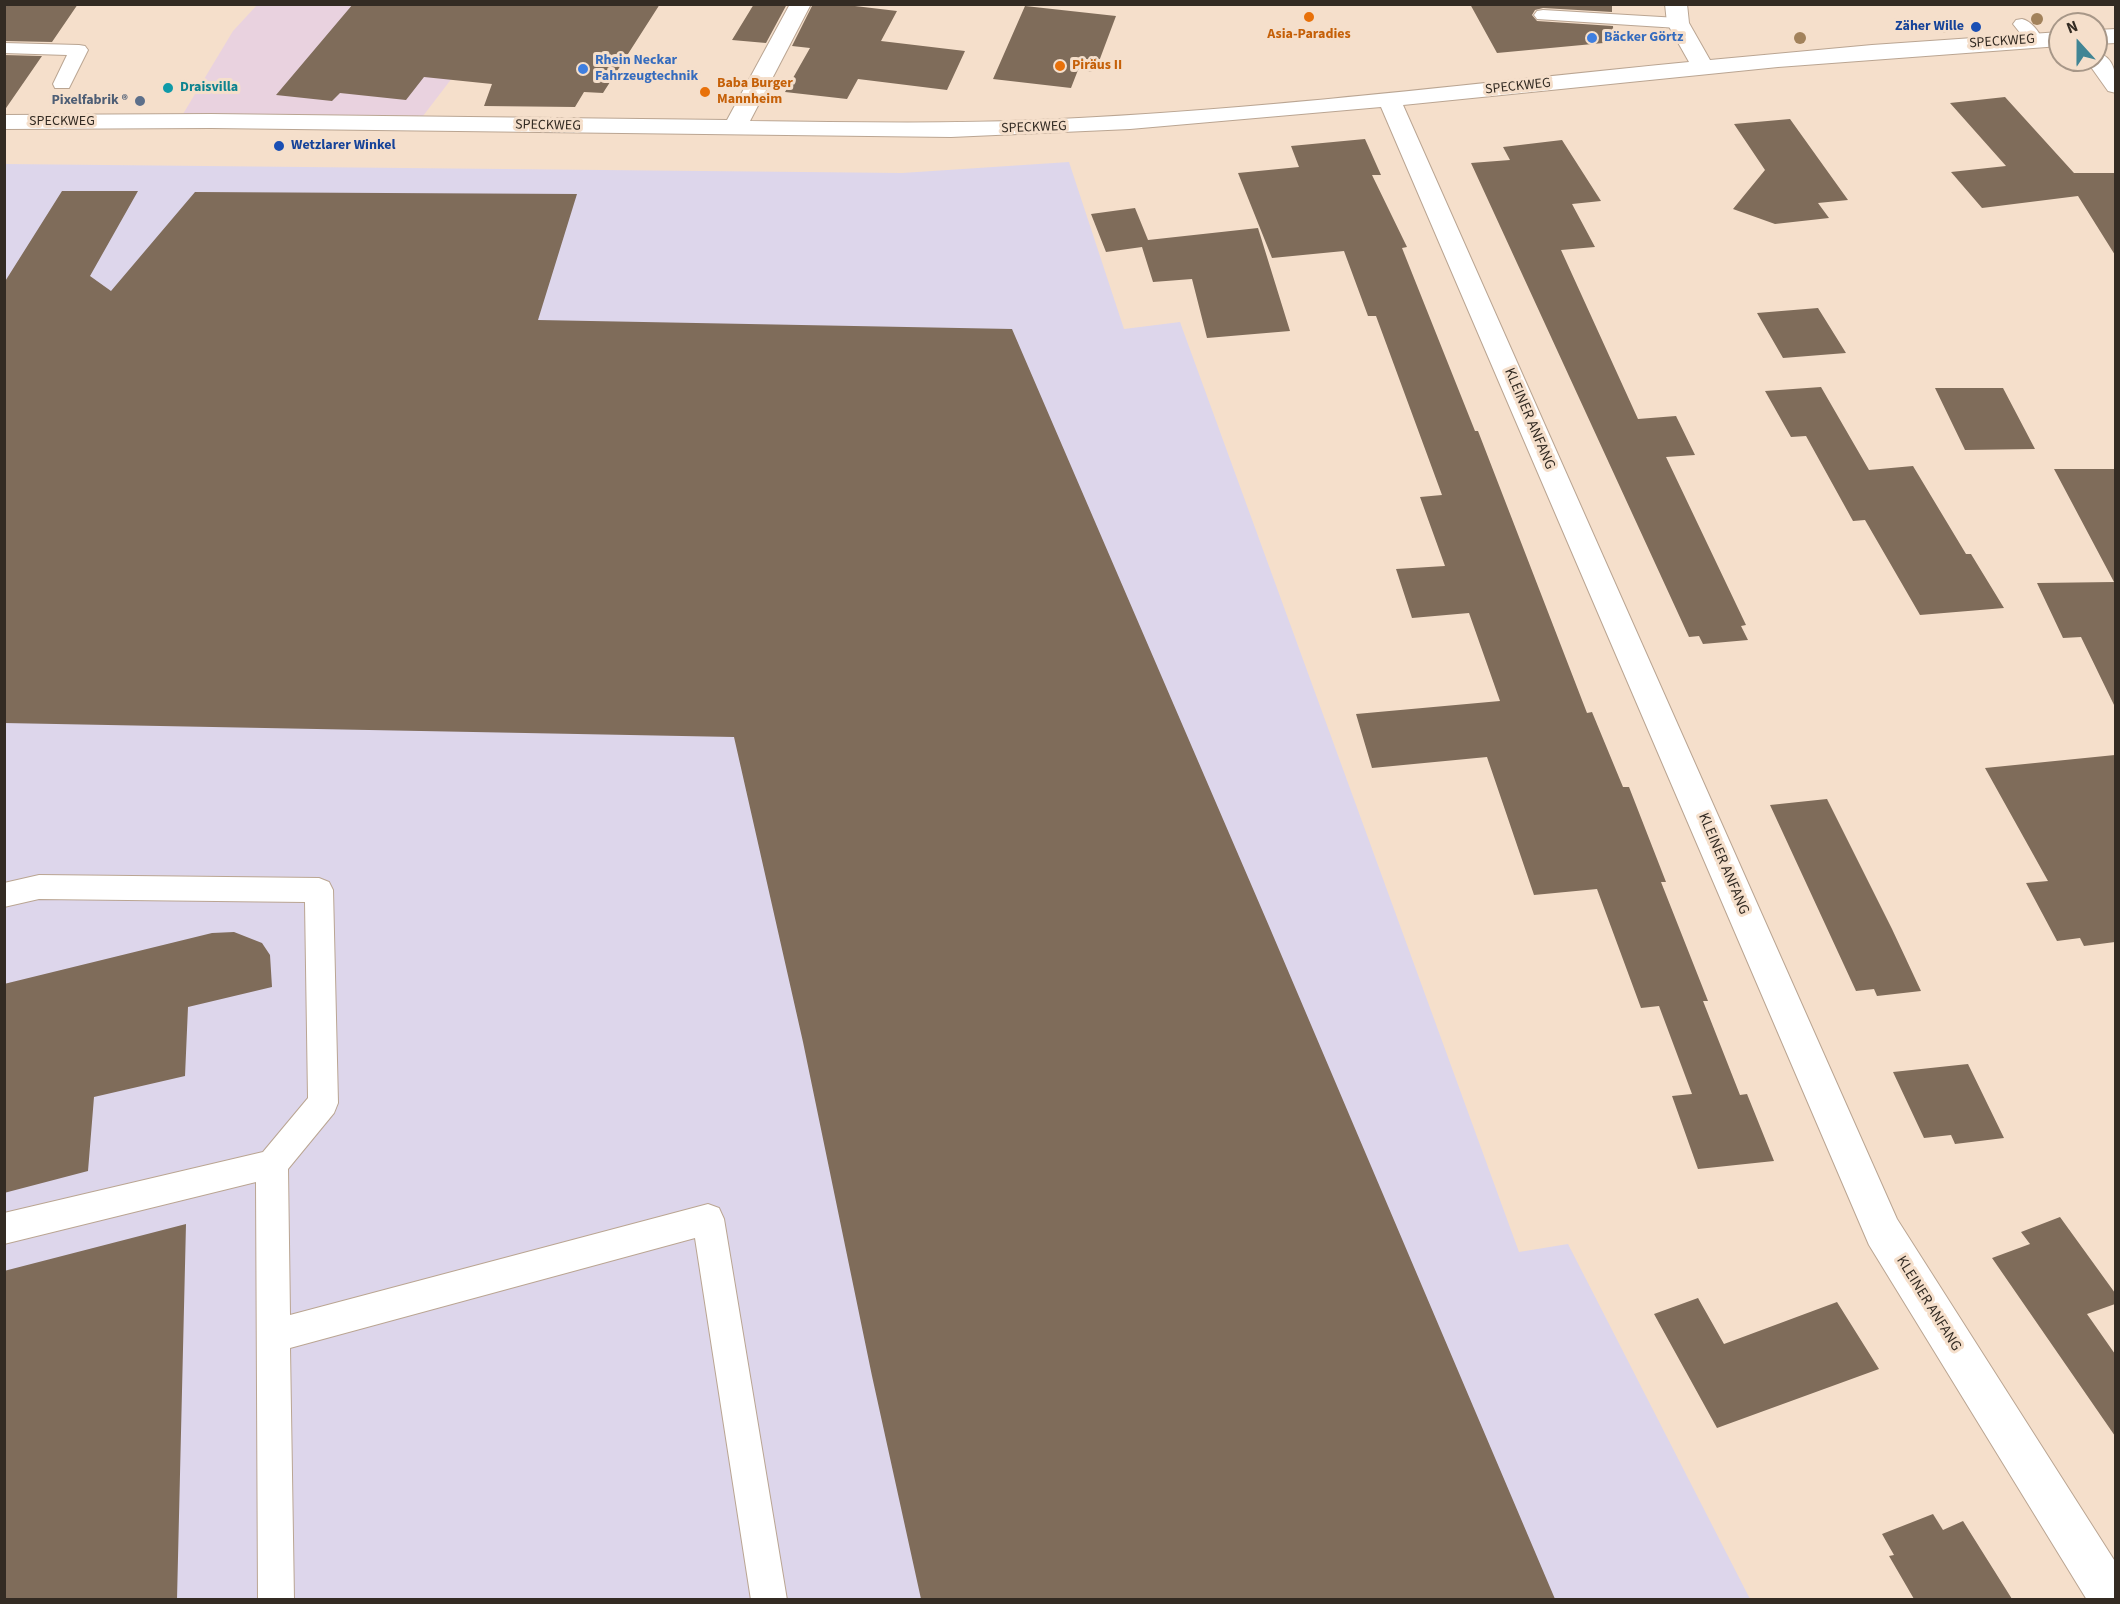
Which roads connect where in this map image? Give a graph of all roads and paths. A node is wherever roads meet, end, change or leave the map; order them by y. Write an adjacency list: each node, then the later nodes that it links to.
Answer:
1 (801, 4): 12 (street)
2 (1677, 14): 3 (lane); 6 (street)
3 (1543, 15)
4 (2048, 36): 6 (street, SPECKWEG)
5 (4, 48): 8 (lane)
6 (1703, 68): 10 (street, SPECKWEG)
7 (2105, 72): 9 (street)
8 (62, 84)
9 (2115, 87)
10 (1390, 99): 12 (street, SPECKWEG); 19 (street, KLEINER ANFANG)
11 (4, 122): 12 (street, SPECKWEG)
12 (734, 128)
13 (4, 895): 14 (lane)
14 (272, 1164): 15 (lane); 16 (lane)
15 (4, 1229)
16 (272, 1336): 17 (lane); 18 (lane)
17 (276, 1599)
18 (769, 1599)
19 (2113, 1599)

